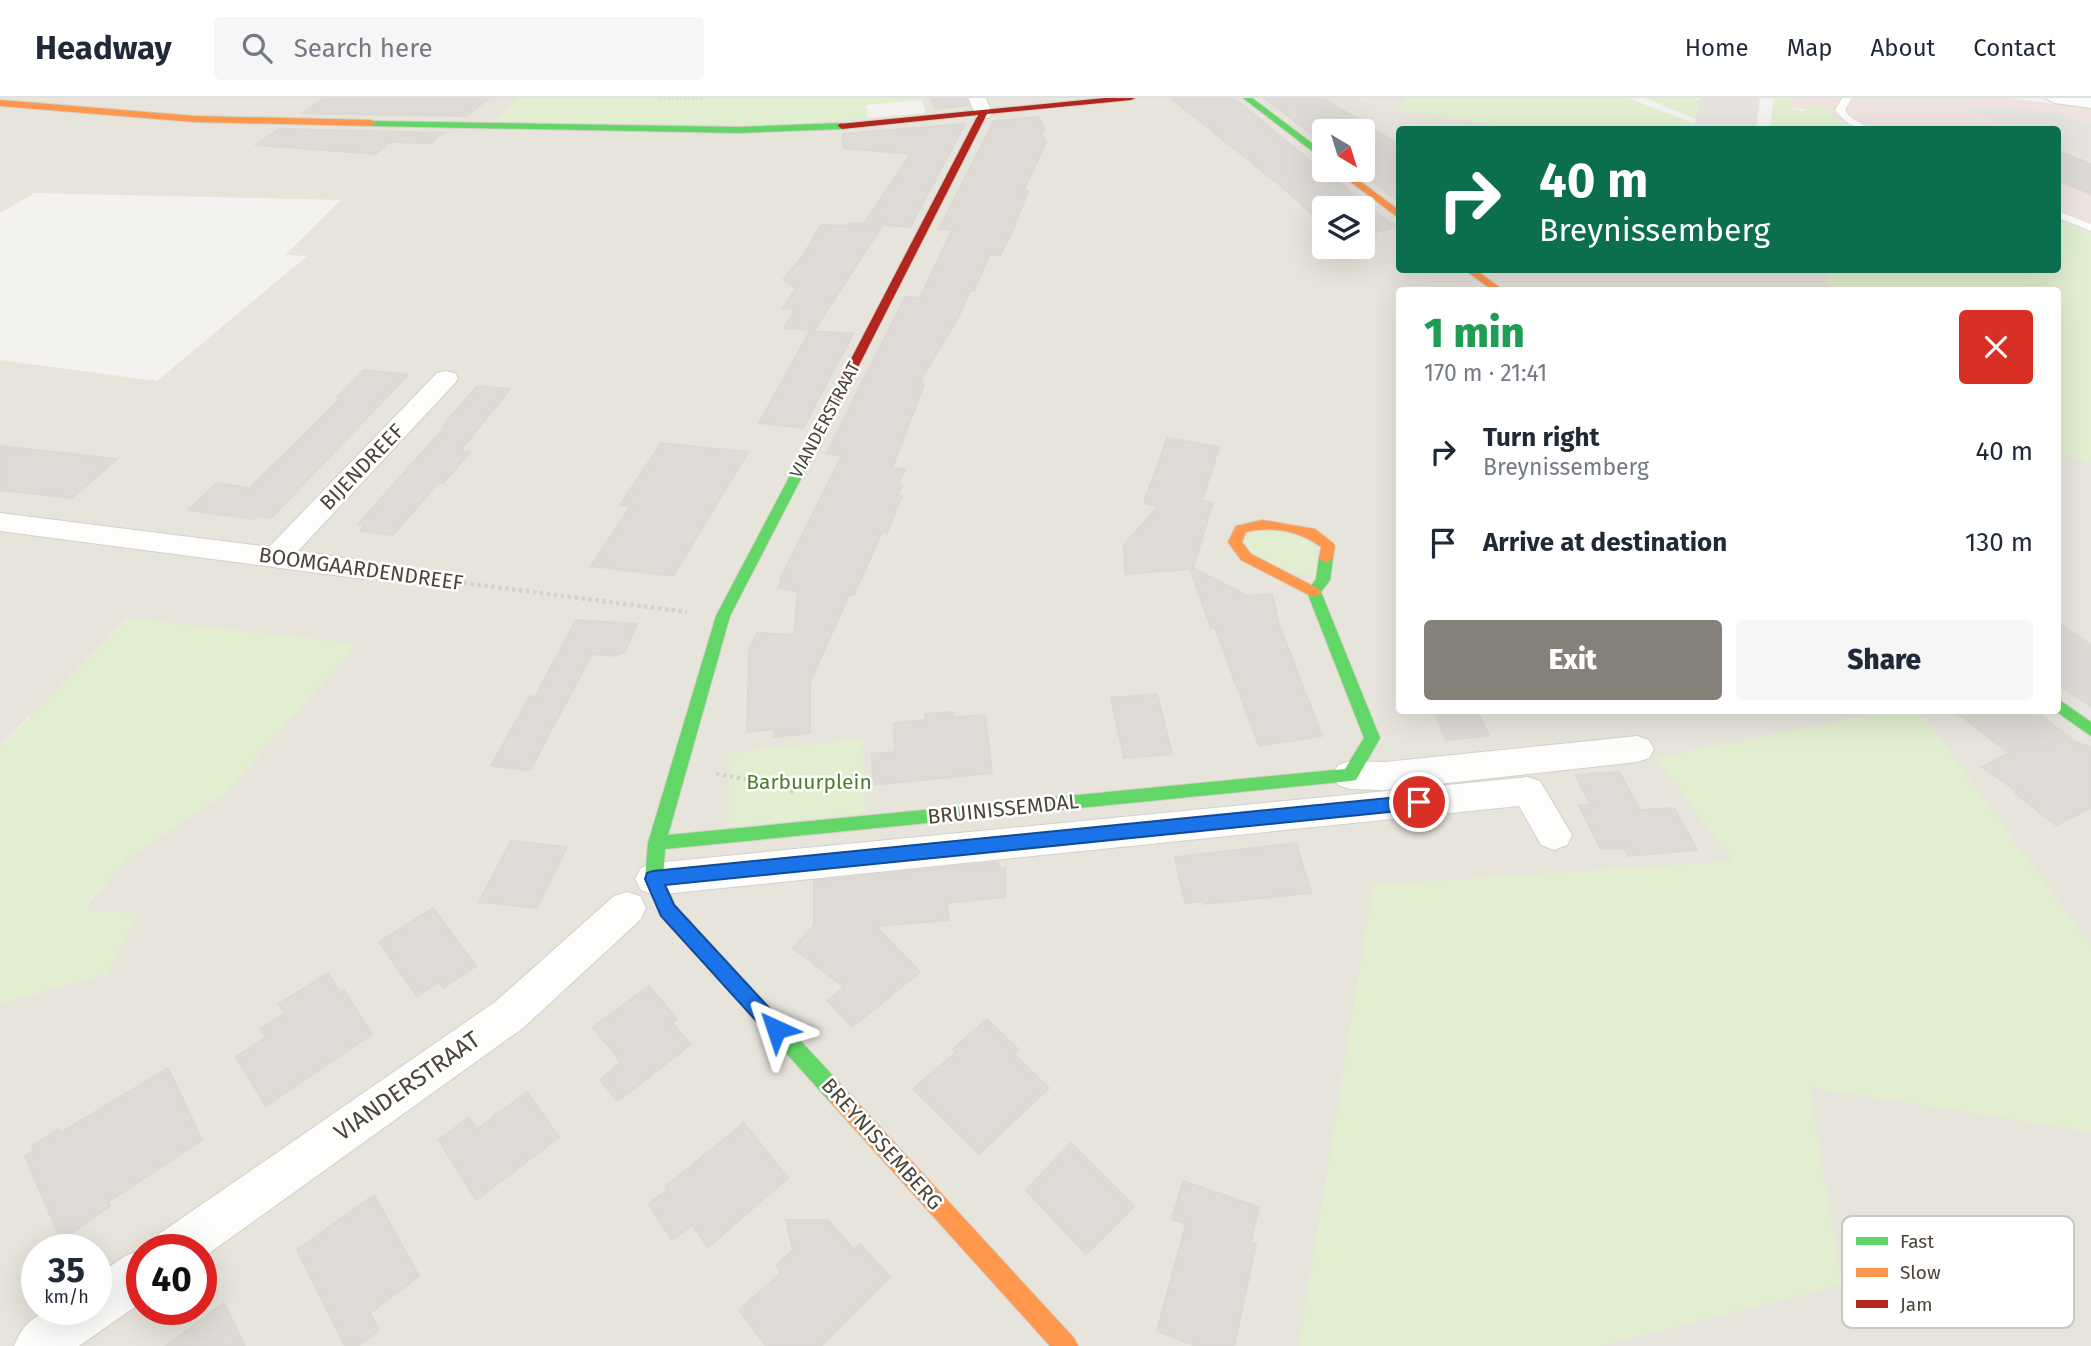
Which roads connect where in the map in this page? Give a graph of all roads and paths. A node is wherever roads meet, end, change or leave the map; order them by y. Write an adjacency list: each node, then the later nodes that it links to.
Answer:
1 (660, 98): 2 (path)
2 (704, 98)
3 (1131, 98): 9 (street)
4 (1247, 98): 12 (street)
5 (1847, 98): 11 (lane)
6 (2061, 99): 8 (street); 10 (lane)
7 (0, 103): 9 (street)
8 (2091, 103)
9 (980, 106): 24 (street, VIANDERSTRAAT)
10 (2091, 109)
11 (1862, 126)
12 (1312, 148)
13 (1355, 182): 14 (street)
14 (1396, 213)
15 (2061, 215): 16 (lane)
16 (2091, 229)
17 (1474, 273): 18 (street)
18 (1494, 287)
19 (446, 379): 21 (street, BIJENDREEF)
20 (0, 522): 21 (street, BOOMGAARDENDREEF)
21 (277, 556): 22 (street, BOOMGAARDENDREEF)
22 (364, 569): 24 (path, BOOMGAARDENDREEF)
23 (1314, 592): 23 (street); 29 (street)
24 (723, 616): 28 (street, VIANDERSTRAAT)
25 (2061, 707): 26 (street)
26 (2091, 730)
27 (1637, 748): 29 (street, BRUINISSEMDAL)
28 (677, 766): 30 (path); 32 (street, VIANDERSTRAAT)
29 (1350, 775): 30 (street, BRUINISSEMDAL)
30 (830, 826): 32 (street, BRUINISSEMDAL)
31 (1553, 835): 33 (street)
32 (657, 843): 33 (street, VIANDERSTRAAT)
33 (640, 893): 34 (street, VIANDERSTRAAT); 37 (street, BREYNISSEMBERG)
34 (198, 1234)
35 (67, 1325): 36 (street)
36 (37, 1346)
37 (1066, 1346)

